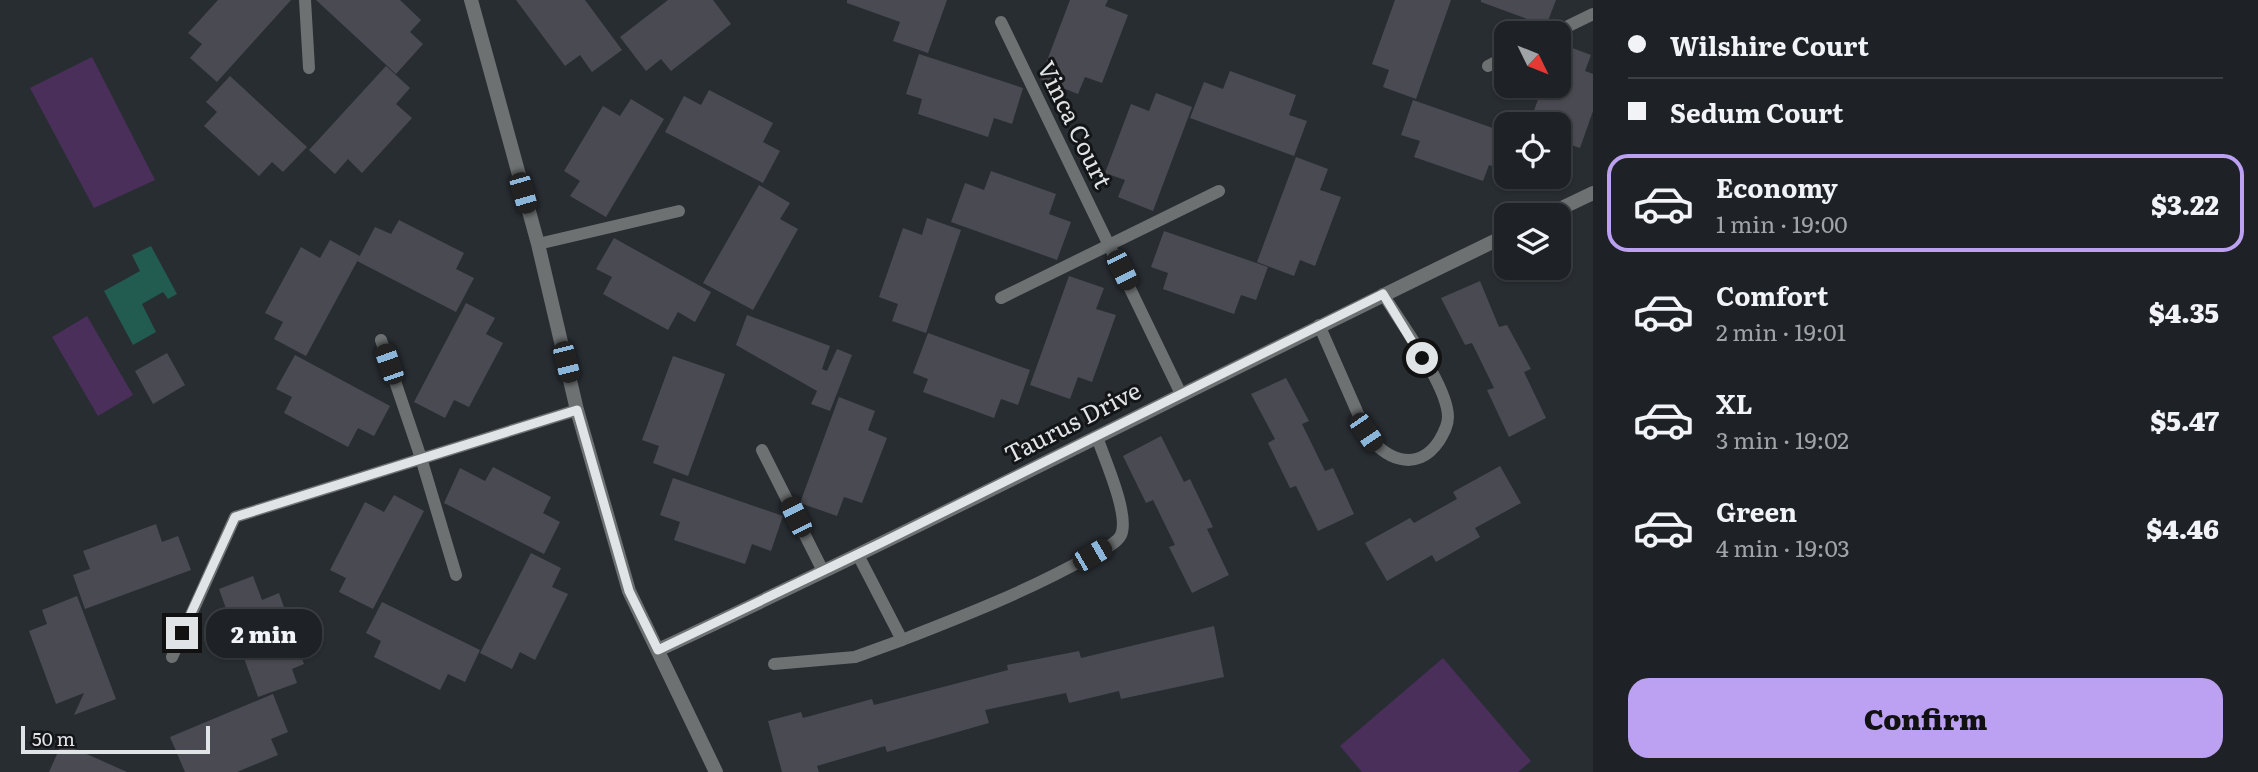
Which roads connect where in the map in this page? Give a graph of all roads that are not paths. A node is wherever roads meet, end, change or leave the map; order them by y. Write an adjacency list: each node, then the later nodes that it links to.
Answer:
1 (305, 0): 8 (lane)
2 (471, 0): 14 (street)
3 (1593, 14): 5 (lane)
4 (1000, 22): 15 (lane, Vinca Court)
5 (1572, 24)
6 (1494, 63): 7 (lane)
7 (1488, 66)
8 (309, 68)
9 (1219, 191): 15 (lane)
10 (1593, 193): 11 (street)
11 (1571, 204)
12 (679, 211): 14 (lane)
13 (1494, 240): 16 (street, Taurus Drive)
14 (538, 244): 21 (street)
15 (1110, 246): 17 (lane); 20 (lane, Vinca Court)
16 (1383, 294): 18 (street, Taurus Drive); 18 (lane)
17 (1001, 298)
18 (1319, 325): 20 (street, Taurus Drive)
19 (382, 341): 24 (lane)
20 (1181, 394): 22 (street, Taurus Drive)
21 (577, 410): 24 (lane); 29 (street)
22 (1097, 437): 25 (street, Taurus Drive); 28 (lane)
23 (762, 450): 26 (lane)
24 (421, 458): 27 (lane); 30 (lane)
25 (858, 555): 26 (street, Taurus Drive); 28 (lane)
26 (823, 571): 29 (street, Taurus Drive)
27 (456, 575)
28 (902, 639): 31 (lane)
29 (658, 650): 32 (street)
30 (172, 657)
31 (774, 664)
32 (716, 772)

